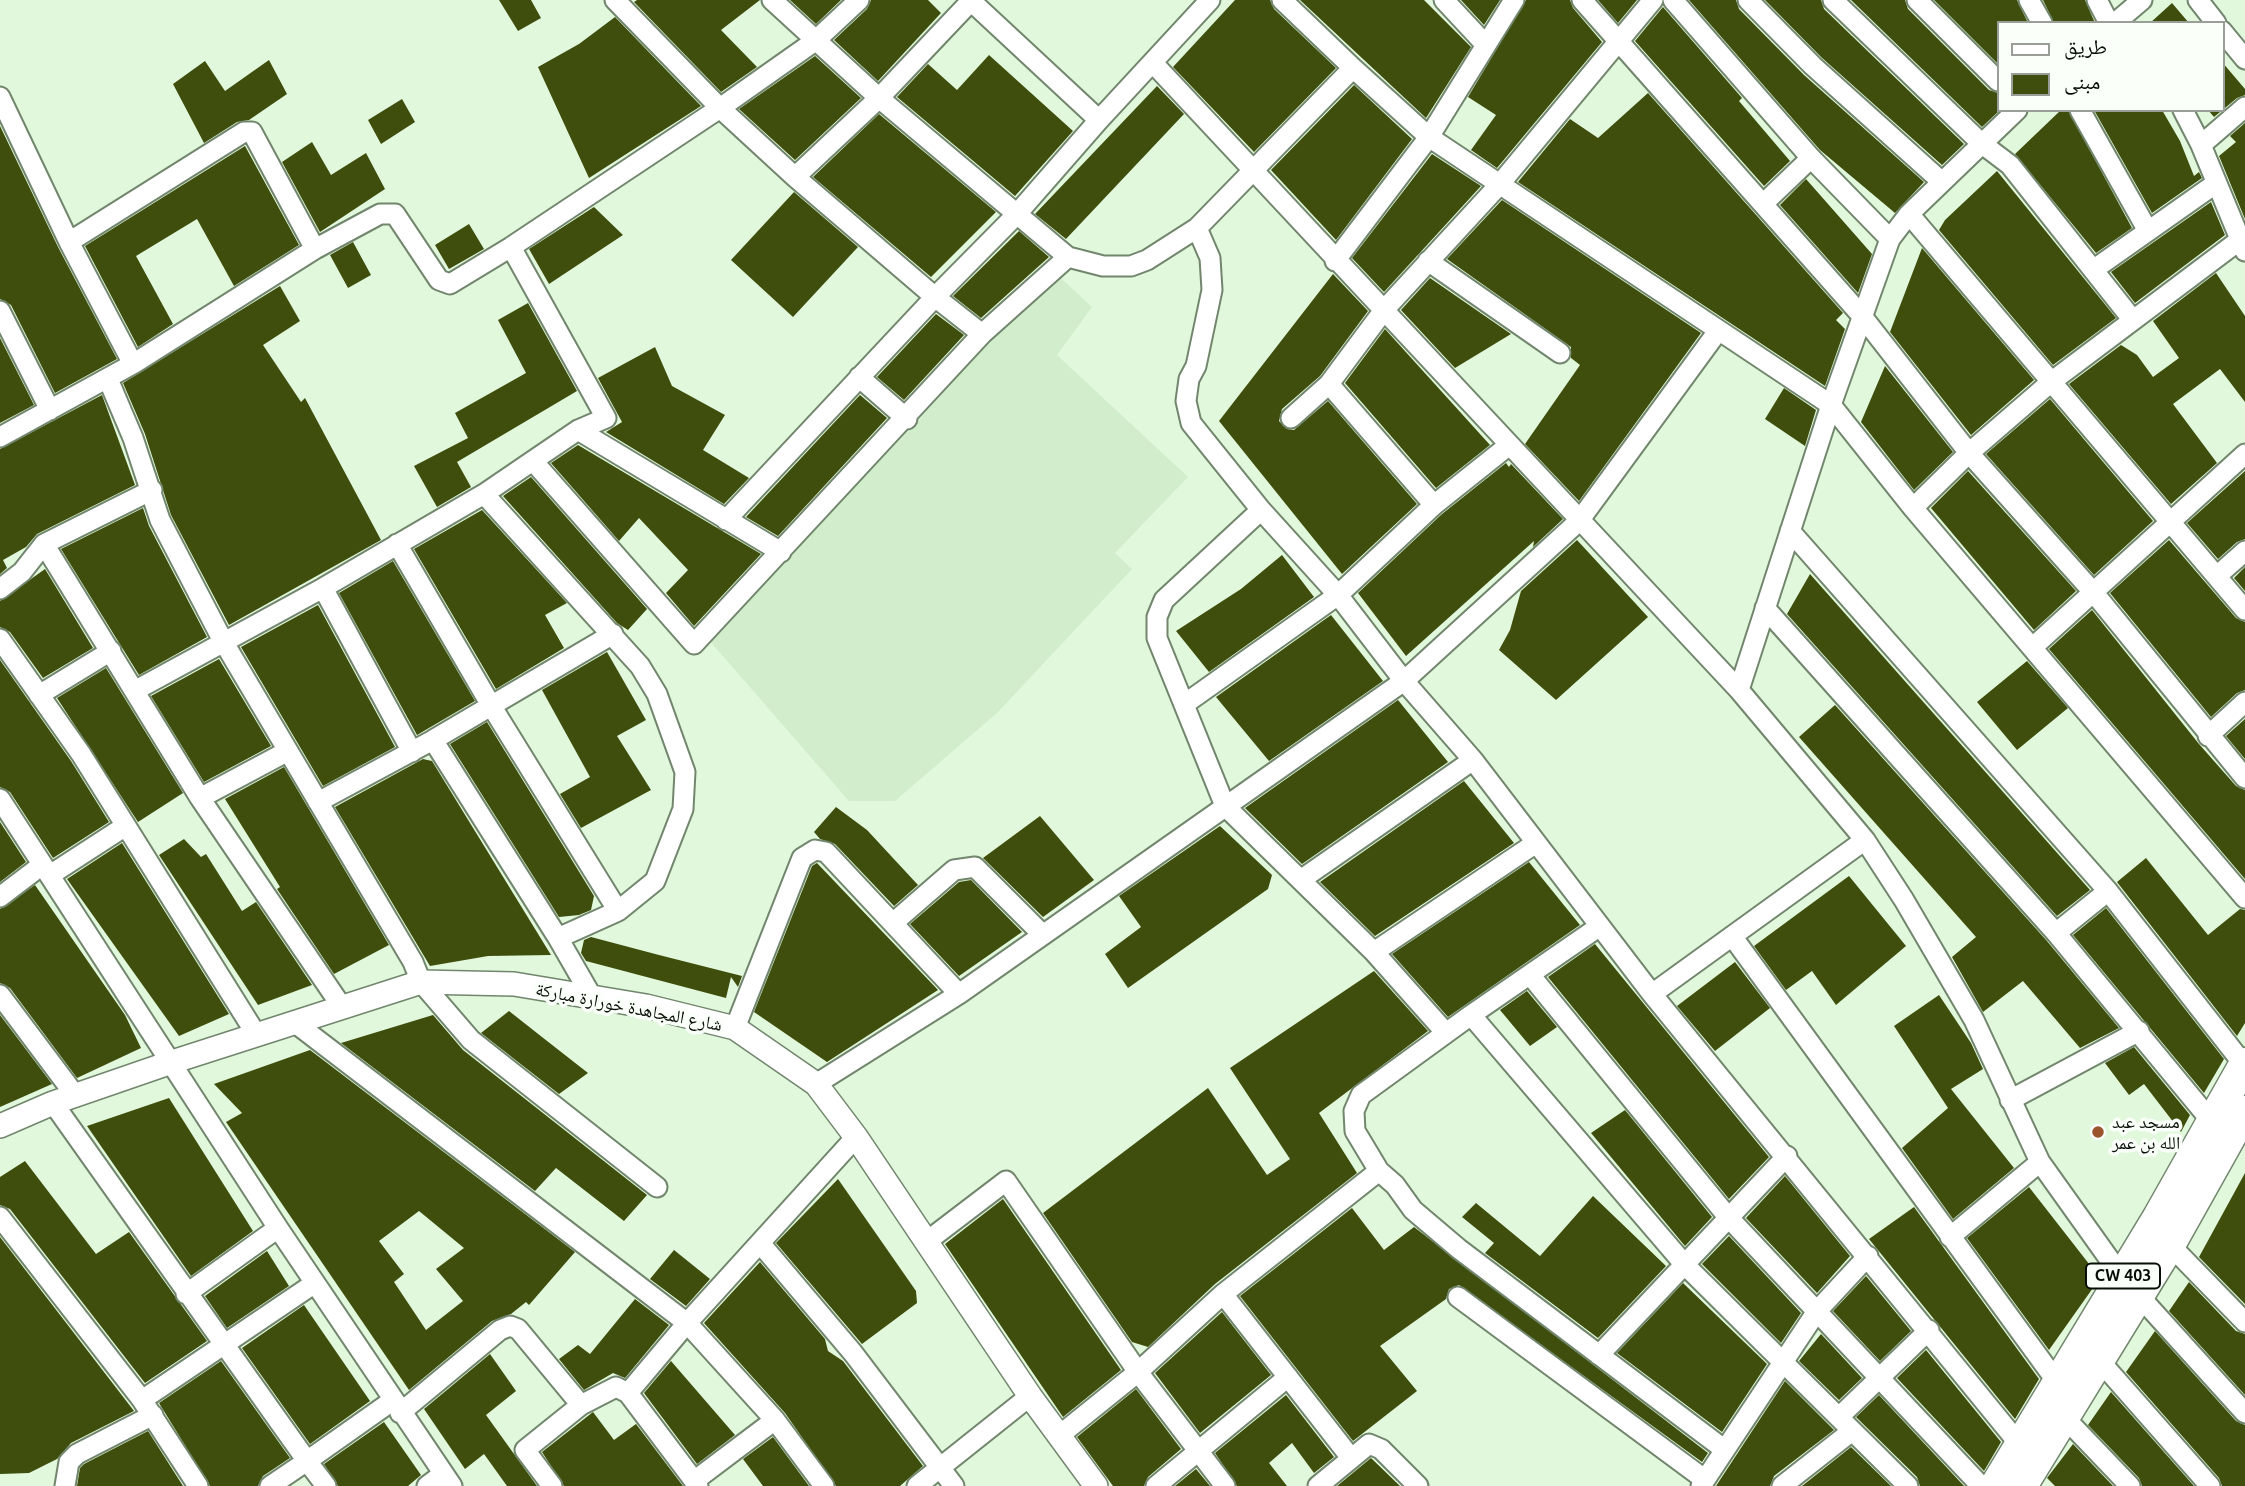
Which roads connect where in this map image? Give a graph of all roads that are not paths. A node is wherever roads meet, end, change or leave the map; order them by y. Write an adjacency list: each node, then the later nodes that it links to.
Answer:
1 (615, 0): 33 (street)
2 (772, 0): 23 (street)
3 (859, 0): 23 (street)
4 (970, 0): 31 (street); 37 (street)
5 (1210, 0): 27 (street)
6 (1282, 0): 28 (street)
7 (1444, 0): 25 (street)
8 (1514, 0): 25 (street)
9 (1582, 0): 24 (street)
10 (1653, 0): 24 (street)
11 (1673, 0): 42 (street)
12 (1748, 0): 45 (street)
13 (1833, 0): 40 (street)
14 (1917, 0): 29 (street)
15 (2029, 0): 19 (street)
16 (2097, 0): 20 (street)
17 (2142, 0): 20 (street)
18 (2198, 0): 21 (street)
19 (2041, 21)
20 (2120, 21)
21 (2214, 21)
22 (2224, 34): 26 (street)
23 (815, 40): 31 (street); 33 (street)
24 (1618, 40): 47 (street); 48 (street)
25 (1485, 44): 39 (street)
26 (2245, 60)
27 (1153, 63): 37 (street); 43 (street)
28 (1353, 68): 39 (street); 43 (street)
29 (1996, 79)
30 (0, 97): 38 (street)
31 (879, 98): 44 (street); 50 (street)
32 (2245, 107): 41 (street)
33 (720, 108): 44 (street); 56 (street)
34 (2015, 112): 40 (street)
35 (2081, 112): 52 (street)
36 (2184, 112): 41 (street)
37 (1098, 120): 50 (street)
38 (7, 127): 54 (street)
39 (1429, 137): 47 (street); 59 (street)
40 (1981, 144): 45 (street); 61 (street)
41 (2201, 145): 46 (street)
42 (1811, 158): 48 (street); 53 (street)
43 (1254, 172): 51 (street); 59 (street)
44 (795, 177): 62 (street)
45 (1942, 182): 49 (street)
46 (2215, 184): 52 (street); 55 (street)
47 (1499, 185): 60 (street); 67 (street)
48 (1763, 204): 65 (street)
49 (1909, 214): 53 (street); 73 (street)
50 (1016, 215): 58 (street); 62 (street)
51 (1197, 228): 58 (street); 89 (street)
52 (2148, 232): 61 (street)
53 (1890, 239): 65 (street)
54 (69, 242): 57 (street); 70 (street)
55 (2243, 242): 66 (street)
56 (511, 247): 57 (street); 79 (street)
57 (315, 249): 70 (street)
58 (1068, 257): 68 (street)
59 (1335, 261): 64 (street)
60 (1428, 261): 64 (street); 69 (street)
61 (2093, 270): 66 (street)
62 (934, 297): 68 (street); 71 (street)
63 (0, 310): 76 (street)
64 (1384, 310): 74 (street); 81 (street)
65 (1862, 316): 75 (street); 82 (street)
66 (2132, 319): 73 (street)
67 (1718, 331): 75 (street); 91 (street)
68 (982, 334): 78 (street)
69 (1560, 353)
70 (133, 364): 72 (street)
71 (859, 377): 78 (street); 90 (street)
72 (108, 379): 76 (street); 85 (street)
73 (2051, 382): 82 (street); 92 (street)
74 (1329, 384): 77 (street); 87 (street)
75 (1831, 405): 88 (street); 93 (street)
76 (50, 410): 80 (street)
77 (1291, 418)
78 (907, 419): 97 (street)
79 (578, 430): 84 (street); 90 (street)
80 (0, 437)
81 (1508, 446): 87 (street); 91 (street)
82 (1969, 453): 88 (street); 101 (street)
83 (2245, 454): 92 (street)
84 (533, 461): 86 (street); 97 (street)
85 (152, 490): 94 (street); 107 (street)
86 (484, 494): 95 (street); 105 (street)
87 (1434, 505): 102 (street)
88 (1913, 508): 108 (street)
89 (1261, 510): 102 (street); 115 (street)
90 (726, 520): 97 (street)
91 (1579, 521): 110 (street); 112 (street)
92 (2169, 521): 98 (street); 101 (street)
93 (1790, 531): 103 (street); 132 (street)
94 (44, 544): 100 (street); 109 (street)
95 (397, 544): 99 (street); 116 (street)
96 (2245, 551): 98 (street)
97 (781, 552)
98 (2218, 575): 104 (street)
99 (323, 588): 107 (street); 120 (street)
100 (0, 589)
101 (2094, 593): 108 (street); 117 (street)
102 (1338, 595): 110 (street); 115 (street)
103 (1765, 608): 112 (street); 138 (street)
104 (2245, 610)
105 (613, 634): 116 (street); 135 (street)
106 (0, 639): 113 (street)
107 (223, 641): 111 (street); 119 (street)
108 (2033, 647): 134 (street)
109 (111, 651): 111 (street); 113 (street)
110 (1404, 681): 121 (street); 126 (street)
111 (136, 690): 123 (street)
112 (1739, 690): 128 (street)
113 (39, 695): 127 (street)
114 (2245, 702): 117 (street)
115 (1185, 703): 126 (street)
116 (492, 707): 118 (street); 135 (street)
117 (2208, 736): 122 (street)
118 (433, 740): 120 (street); 141 (street)
119 (288, 751): 123 (street); 125 (street)
120 (412, 752): 125 (street)
121 (1473, 760): 129 (street); 131 (street)
122 (2245, 778)
123 (200, 798): 149 (street)
124 (0, 799): 130 (street)
125 (318, 802): 144 (street)
126 (1225, 806): 131 (street); 139 (street)
127 (124, 827): 130 (street); 155 (street)
128 (1865, 839): 140 (street); 160 (street)
129 (1536, 843): 137 (street); 142 (street)
130 (46, 870): 133 (street); 156 (street)
131 (1302, 878): 142 (street)
132 (2108, 891): 138 (street); 157 (street)
133 (0, 897)
134 (2245, 898)
135 (618, 911): 141 (street)
136 (893, 923): 139 (street); 145 (street); 152 (street)
137 (1600, 926): 143 (street); 146 (street)
138 (2056, 933): 153 (street)
139 (1043, 935): 145 (street)
140 (1732, 936): 146 (street); 171 (street)
141 (558, 937): 148 (street)
142 (1374, 952): 154 (street)
143 (1531, 976): 150 (street); 169 (street)
144 (421, 982): 148 (street, شارع المجاهدة خورارة مباركة); 149 (street, شارع المجاهدة خورارة مباركة); 167 (street)
145 (959, 994): 158 (street)
146 (1652, 994): 164 (street)
147 (0, 995): 159 (street)
148 (592, 997): 152 (street, شارع المجاهدة خورارة مباركة)
149 (342, 1007): 151 (street, شارع المجاهدة خورارة مباركة)
150 (1471, 1015): 154 (street); 176 (street)
151 (294, 1022): 155 (street, شارع المجاهدة خورارة مباركة); 184 (street)
152 (735, 1028): 158 (street, شارع المجاهدة خورارة مباركة)
153 (2139, 1031): 160 (street); 162 (street)
154 (1446, 1033): 166 (street)
155 (256, 1034): 156 (street, شارع المجاهدة خورارة مباركة)
156 (172, 1062): 159 (street, شارع المجاهدة خورارة مباركة); 170 (street)
157 (2245, 1064): 162 (main road, CW 403)
158 (816, 1084): 163 (street, شارع المجاهدة خورارة مباركة)
159 (64, 1099): 161 (street, شارع المجاهدة خورارة مباركة); 179 (street)
160 (2010, 1100): 165 (street)
161 (0, 1126)
162 (2234, 1126): 174 (main road, CW 403); 178 (main road, CW 403)
163 (856, 1137): 172 (street, شارع المجاهدة خورارة مباركة); 173 (street)
164 (1787, 1156): 169 (street); 175 (street)
165 (2040, 1162): 171 (street); 178 (street)
166 (1379, 1171): 180 (street); 187 (street)
167 (657, 1187)
168 (0, 1217): 198 (street)
169 (1728, 1217): 176 (street); 182 (street)
170 (278, 1228): 177 (street); 179 (street)
171 (1950, 1237): 193 (street)
172 (926, 1242): 190 (street); 195 (street, شارع المجاهدة خورارة مباركة)
173 (760, 1243): 184 (street); 208 (street)
174 (2170, 1245): 178 (main road, CW 403); 183 (street)
175 (1868, 1256): 182 (street); 185 (street)
176 (1685, 1265): 187 (street); 189 (street)
177 (315, 1283): 186 (street); 197 (street)
178 (2131, 1286): 188 (main road, CW 403); 193 (main road, CW 403); 199 (street)
179 (186, 1294): 186 (street)
180 (1223, 1294): 190 (street); 191 (street)
181 (1458, 1297): 211 (street)
182 (1817, 1311): 189 (street); 192 (street)
183 (2245, 1322)
184 (687, 1323): 194 (street); 201 (street)
185 (1929, 1330): 192 (street); 209 (street)
186 (223, 1345): 198 (street); 207 (street)
187 (1599, 1355): 204 (street)
188 (2099, 1360): 200 (main road, CW 403); 232 (street)
189 (1782, 1362): 202 (street); 204 (street)
190 (1138, 1372): 203 (street); 205 (street)
191 (1288, 1377): 205 (street); 206 (street)
192 (1880, 1378): 202 (street); 229 (street)
193 (2057, 1382): 209 (main road, CW 403)
194 (628, 1392): 196 (street); 212 (street)
195 (1030, 1396): 203 (street, شارع المجاهدة خورارة مباركة); 208 (street)
196 (581, 1405): 197 (street); 218 (street)
197 (396, 1407): 207 (street); 210 (street)
198 (148, 1408): 213 (street); 214 (street)
199 (2245, 1413)
200 (2064, 1417): 209 (main road, CW 403); 231 (street)
201 (775, 1420): 212 (street); 219 (street)
202 (1846, 1424): 227 (street); 228 (street)
203 (1060, 1435): 222 (street, شارع المجاهدة خورارة مباركة)
204 (1725, 1450): 211 (street)
205 (1199, 1453): 223 (street); 224 (street)
206 (1351, 1458): 225 (street); 226 (street)
207 (307, 1461): 215 (street); 216 (street)
208 (940, 1468): 220 (street); 221 (street)
209 (2029, 1472): 230 (main road, CW 403)
210 (447, 1480): 217 (street)
211 (1703, 1483)
212 (696, 1484)
213 (65, 1486)
214 (198, 1486)
215 (270, 1486)
216 (326, 1486)
217 (427, 1486)
218 (552, 1486)
219 (824, 1486)
220 (917, 1486)
221 (954, 1486)
222 (1096, 1486)
223 (1156, 1486)
224 (1225, 1486)
225 (1318, 1486)
226 (1418, 1486)
227 (1782, 1486)
228 (1908, 1486)
229 (1981, 1486)
230 (1995, 1486)
231 (2130, 1486)
232 (2210, 1486)

